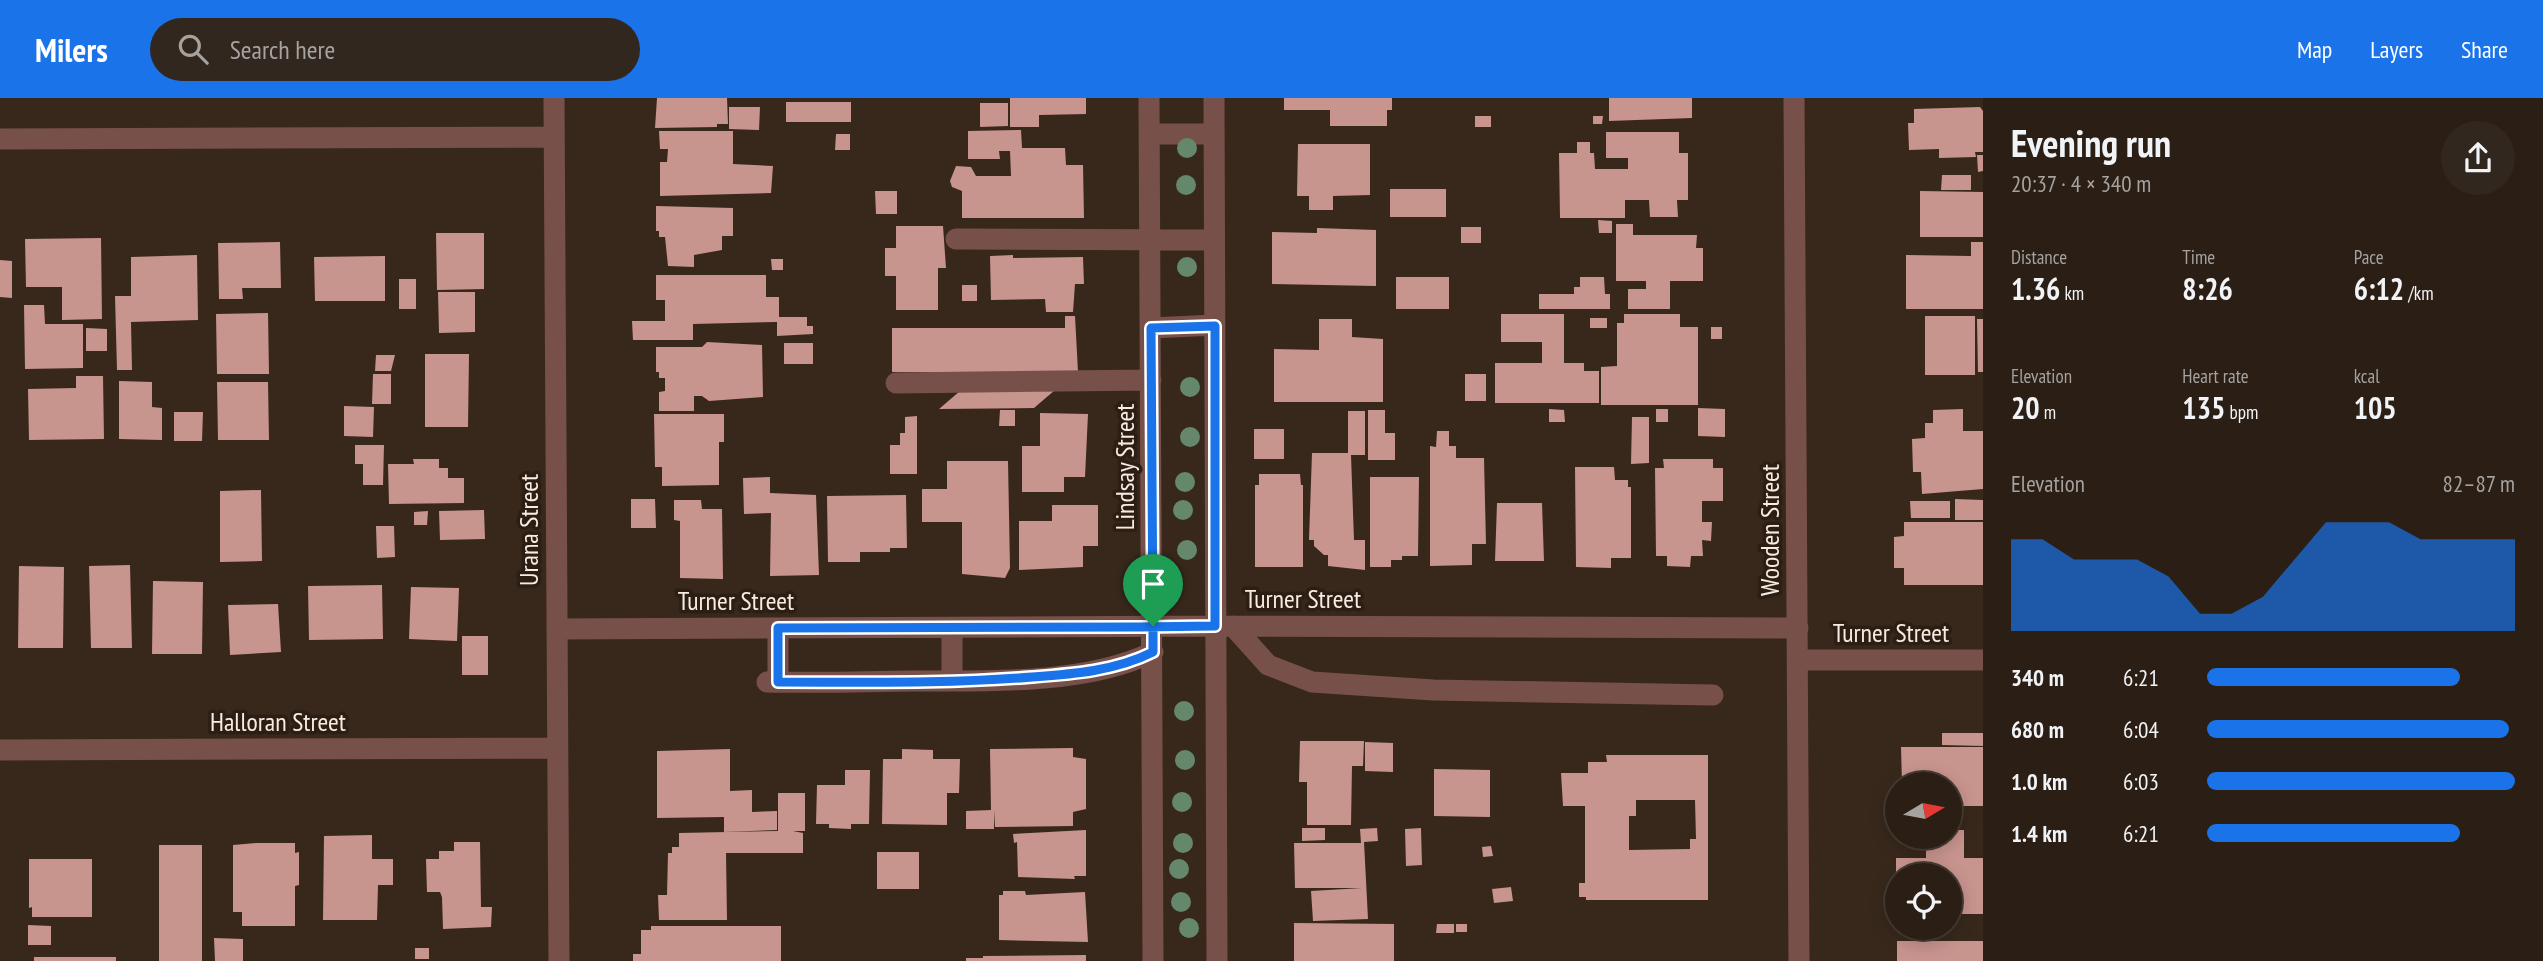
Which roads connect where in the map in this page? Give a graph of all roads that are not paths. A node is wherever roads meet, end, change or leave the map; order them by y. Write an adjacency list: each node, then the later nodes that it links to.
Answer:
1 (554, 98): 7 (street, Urana Street)
2 (1149, 98): 5 (street, Lindsay Street)
3 (1214, 98): 6 (street)
4 (1794, 98): 20 (street, Wooden Street)
5 (1150, 134): 6 (street); 11 (street, Lindsay Street)
6 (1214, 134): 10 (street)
7 (554, 137): 8 (street); 21 (street, Urana Street)
8 (0, 139)
9 (956, 239): 11 (street)
10 (1214, 240): 11 (street); 12 (street)
11 (1150, 241): 13 (street, Lindsay Street)
12 (1215, 326): 13 (street); 17 (street)
13 (1151, 328): 14 (street, Lindsay Street)
14 (1151, 380): 15 (street); 16 (street, Lindsay Street)
15 (895, 383)
16 (1153, 626): 17 (street, Turner Street); 19 (street, Turner Street); 22 (street, Lindsay Street)
17 (1224, 626): 20 (street, Turner Street); 26 (street); 31 (street)
18 (778, 628): 19 (street, Turner Street); 21 (street, Turner Street); 25 (street)
19 (952, 628): 25 (street)
20 (1798, 628): 23 (street, Wooden Street)
21 (557, 629): 27 (street, Urana Street)
22 (1153, 652): 25 (street); 30 (street, Lindsay Street)
23 (1799, 660): 24 (street, Turner Street); 32 (street, Wooden Street)
24 (1983, 660)
25 (952, 681)
26 (1713, 695)
27 (556, 748): 28 (street, Halloran Street); 29 (street, Urana Street)
28 (0, 750)
29 (559, 961)
30 (1153, 961)
31 (1217, 961)
32 (1800, 961)

